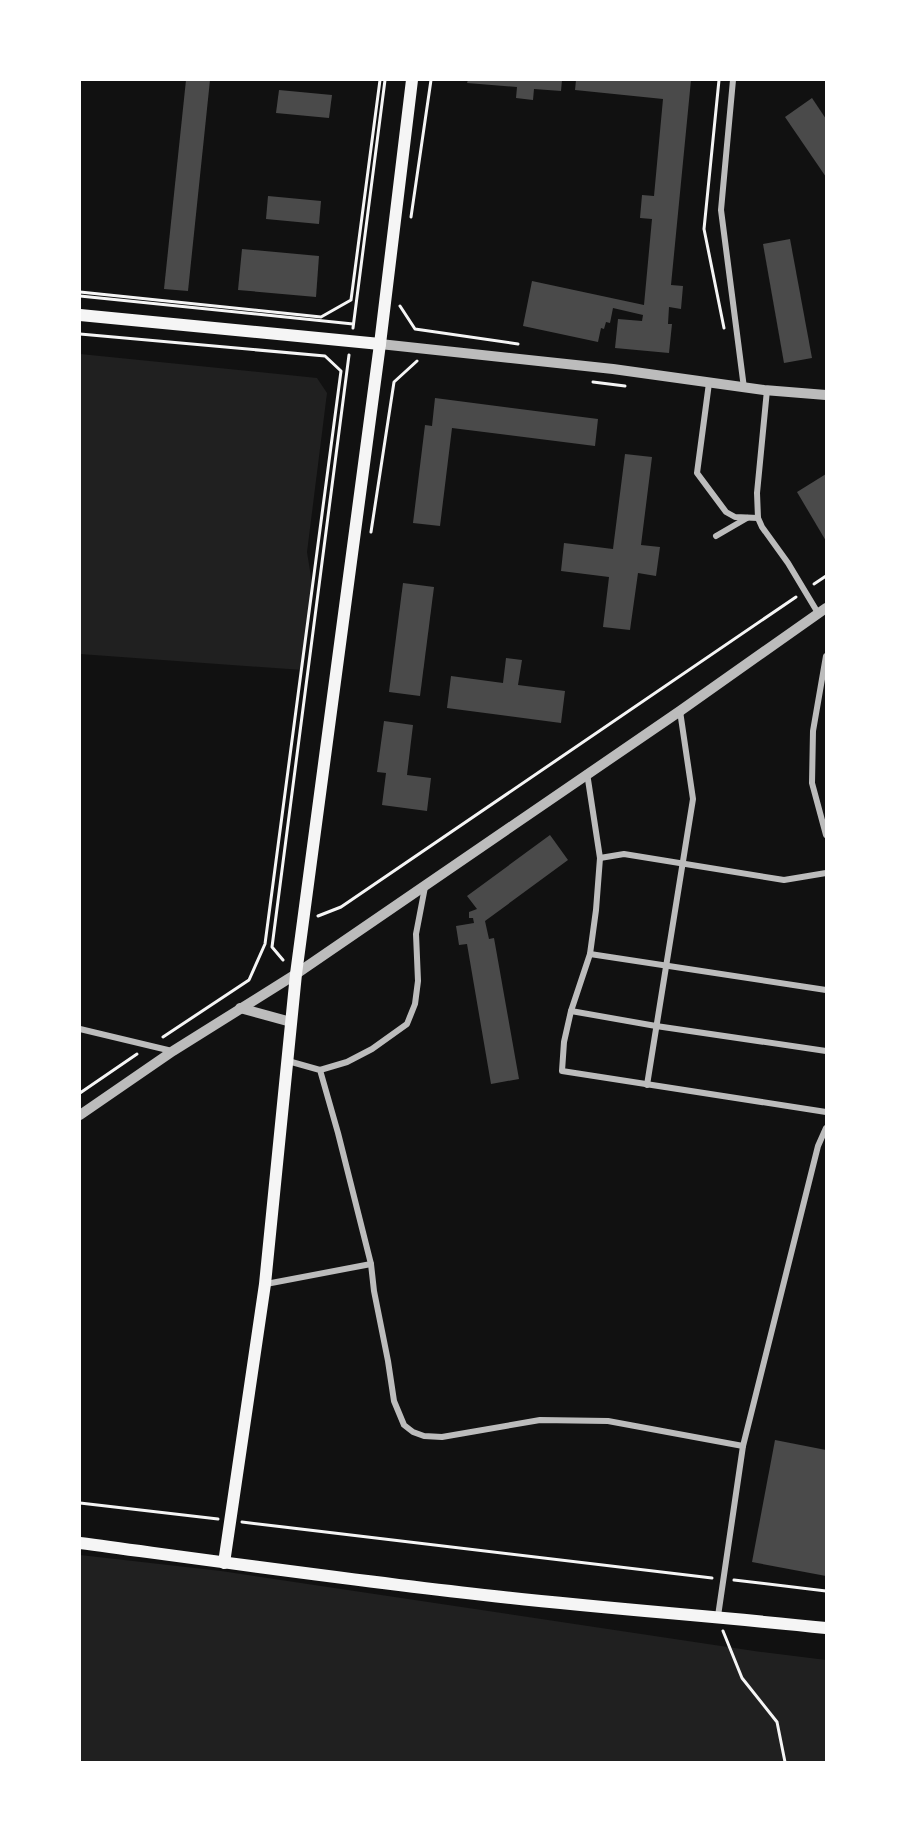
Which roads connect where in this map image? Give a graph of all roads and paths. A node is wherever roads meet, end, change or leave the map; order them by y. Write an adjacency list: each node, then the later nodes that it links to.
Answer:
1 (380, 80): 8 (path)
2 (385, 80): 8 (path)
3 (412, 80): 13 (main road)
4 (431, 80): 7 (path)
5 (720, 80): 12 (path)
6 (733, 80): 20 (street)
7 (410, 222)
8 (80, 294)
9 (398, 305): 14 (path)
10 (80, 315): 13 (main road)
11 (80, 333): 48 (path)
12 (726, 339)
13 (380, 344): 18 (street); 41 (main road)
14 (522, 344)
15 (350, 355): 41 (path)
16 (418, 360): 25 (path)
17 (591, 382): 19 (path)
18 (709, 383): 20 (street); 23 (street)
19 (626, 386)
20 (744, 388): 21 (street)
21 (767, 390): 22 (street); 24 (street)
22 (826, 395)
23 (747, 518): 24 (street); 26 (street)
24 (758, 518): 28 (street)
25 (370, 535)
26 (716, 536)
27 (826, 576): 28 (path)
28 (804, 591): 29 (street); 38 (path)
29 (822, 610): 31 (street)
30 (826, 656): 33 (street)
31 (680, 711): 32 (street); 35 (street)
32 (587, 772): 34 (street); 37 (street)
33 (826, 835)
34 (600, 858): 35 (street); 39 (street)
35 (683, 865): 36 (street); 40 (street)
36 (826, 873)
37 (426, 884): 41 (street); 52 (street)
38 (313, 911)
39 (590, 954): 40 (street); 44 (street)
40 (666, 965): 42 (street); 46 (street)
41 (296, 974): 43 (street); 45 (main road)
42 (826, 990)
43 (240, 1008): 45 (street); 49 (street)
44 (571, 1011): 46 (street); 53 (street)
45 (291, 1022): 51 (main road)
46 (656, 1026): 50 (street); 53 (street)
47 (80, 1029): 48 (street)
48 (150, 1045): 49 (street); 54 (path)
49 (173, 1051): 56 (street)
50 (826, 1051)
51 (288, 1061): 52 (street); 61 (main road)
52 (320, 1070): 60 (street)
53 (647, 1086): 55 (street)
54 (80, 1093)
55 (826, 1112)
56 (80, 1115)
57 (826, 1128): 58 (street)
58 (818, 1146): 59 (street); 62 (street)
59 (826, 1147)
60 (371, 1264): 61 (street); 62 (street)
61 (265, 1284): 64 (main road)
62 (743, 1446): 67 (street)
63 (80, 1503): 64 (path)
64 (230, 1521): 66 (main road); 67 (path)
65 (80, 1543): 66 (main road)
66 (224, 1563): 69 (main road)
67 (723, 1579): 68 (path); 69 (street)
68 (826, 1592)
69 (718, 1616): 70 (main road); 71 (path)
70 (826, 1628)
71 (785, 1762)

